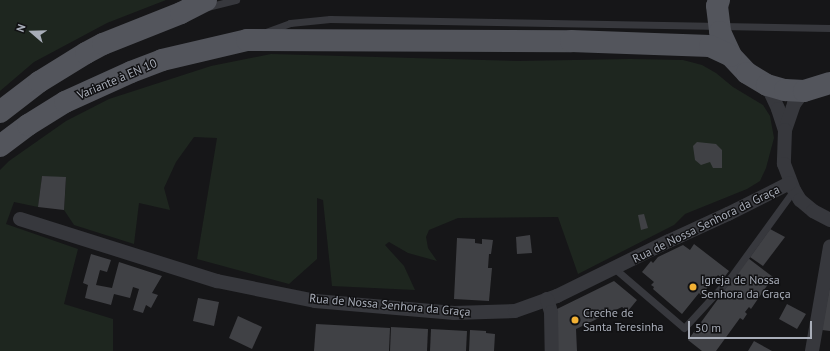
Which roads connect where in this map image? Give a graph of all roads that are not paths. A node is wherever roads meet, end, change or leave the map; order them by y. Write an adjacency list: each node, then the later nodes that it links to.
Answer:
1 (206, 0): 4 (main road)
2 (236, 0): 4 (lane)
3 (719, 0): 7 (main road)
4 (181, 13): 11 (main road)
5 (830, 28): 6 (lane)
6 (247, 40): 7 (main road, Variante à EN 10); 13 (main road, Variante à EN 10)
7 (731, 56): 9 (main road)
8 (830, 83): 10 (main road)
9 (767, 85): 10 (main road); 12 (street)
10 (804, 91): 12 (street)
11 (0, 112)
12 (785, 130): 14 (street)
13 (0, 146)
14 (792, 187): 16 (street); 18 (street, Rua de Nossa Senhora da Graça); 18 (lane)
15 (20, 219): 19 (street, Rua de Nossa Senhora da Graça)
16 (830, 220)
17 (830, 247): 21 (street)
18 (614, 268): 19 (street, Rua de Nossa Senhora da Graça)
19 (548, 299): 20 (street)
20 (552, 351)
21 (812, 351)

